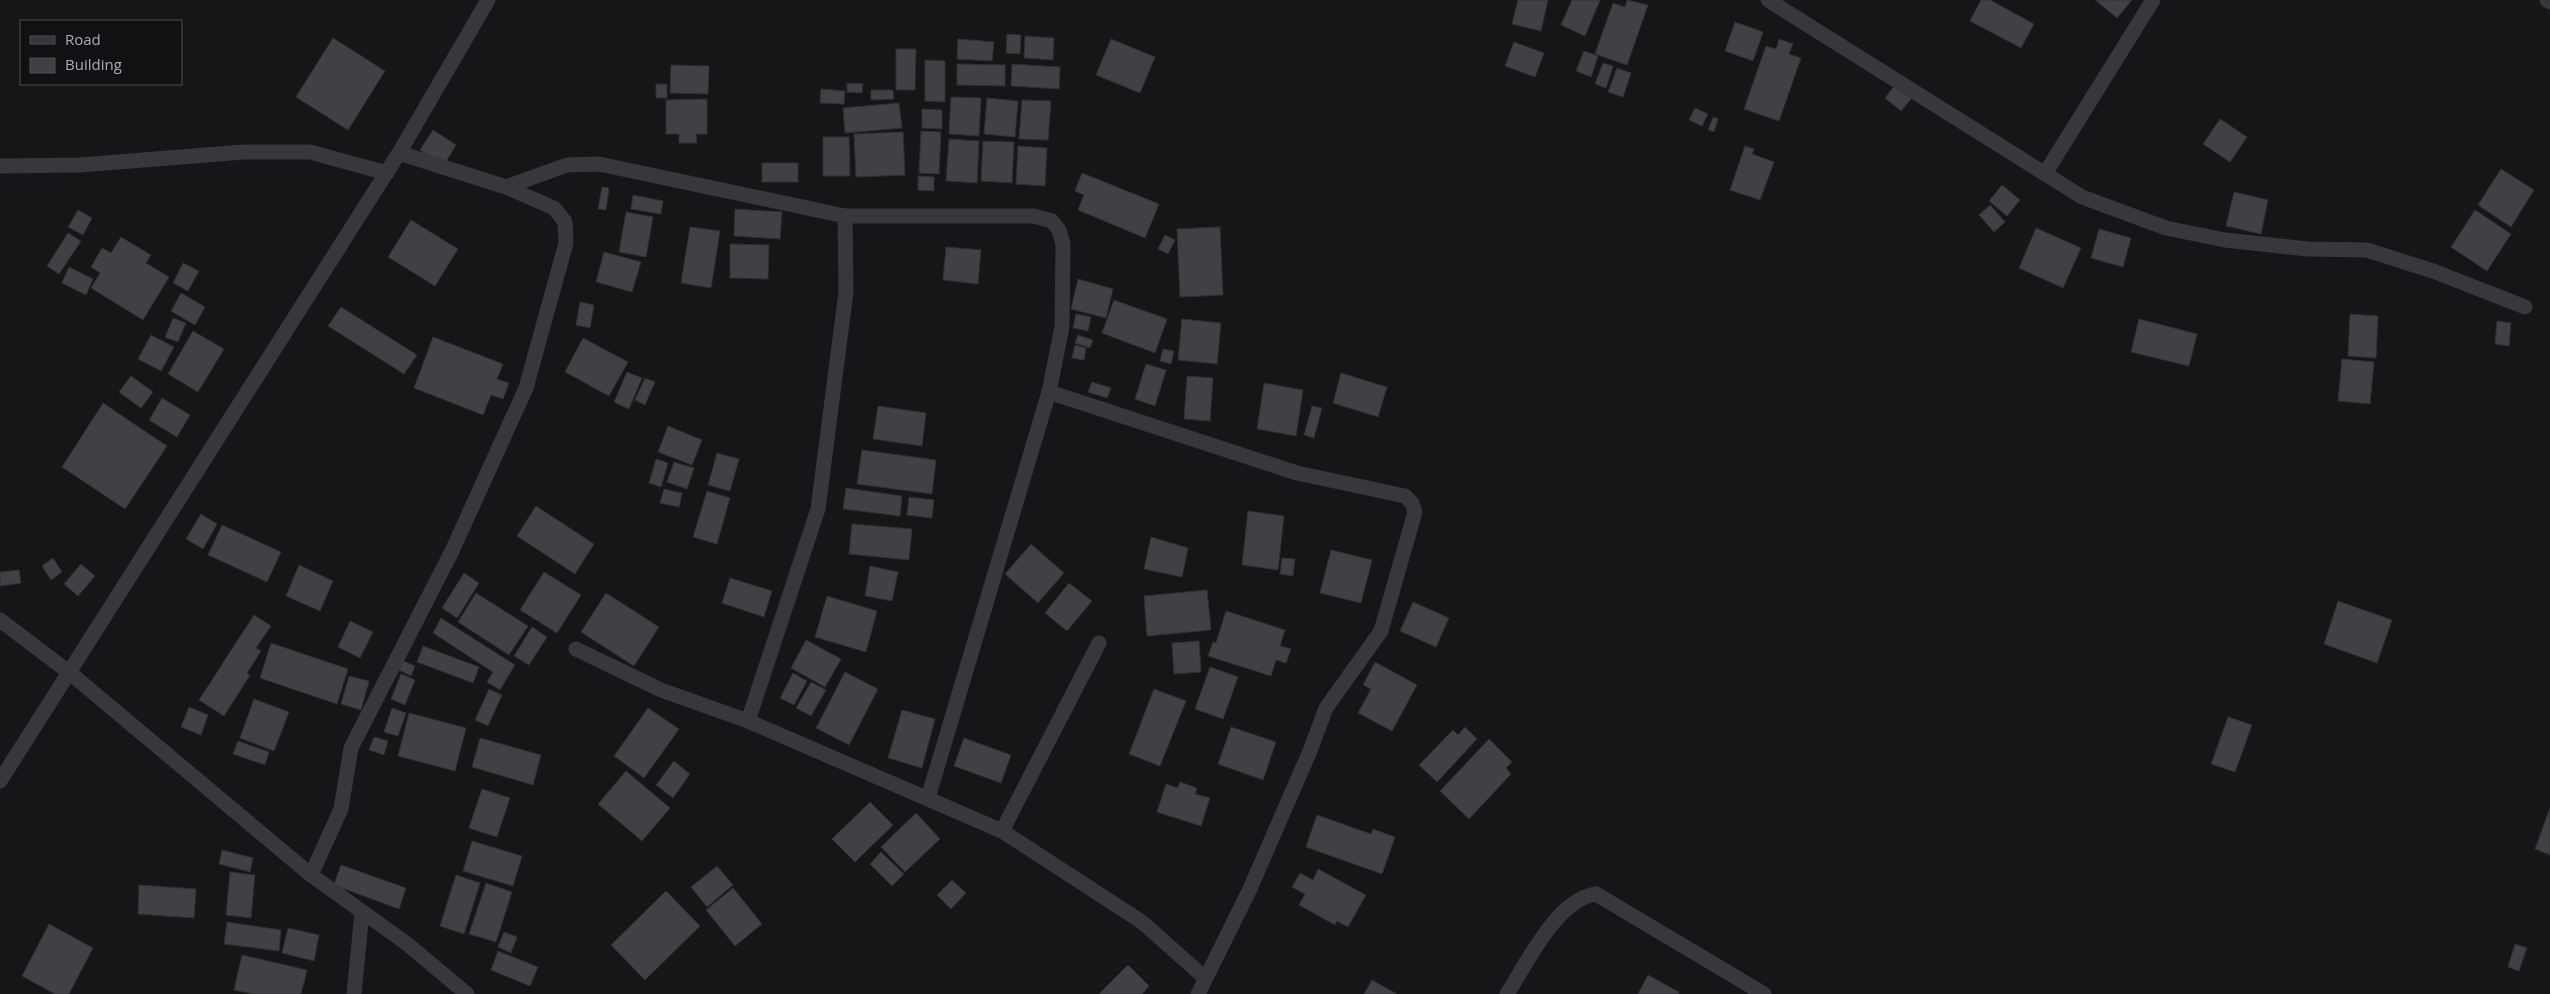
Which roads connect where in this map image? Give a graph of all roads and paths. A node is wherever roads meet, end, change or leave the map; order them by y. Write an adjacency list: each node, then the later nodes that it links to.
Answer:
1 (488, 0): 4 (street)
2 (1768, 0): 6 (street)
3 (2153, 0): 6 (street)
4 (399, 154): 7 (street); 8 (street)
5 (0, 166): 7 (street)
6 (2046, 172): 10 (street)
7 (387, 173): 15 (street)
8 (506, 187): 9 (street); 20 (street)
9 (845, 216): 11 (street); 16 (street)
10 (2525, 307)
11 (1049, 392): 18 (street); 22 (street)
12 (0, 620): 15 (street)
13 (1098, 643): 19 (street)
14 (576, 649): 16 (street)
15 (70, 673): 17 (street); 20 (street)
16 (748, 721): 18 (street)
17 (0, 781)
18 (928, 798): 19 (street)
19 (1002, 831): 22 (street)
20 (311, 875): 21 (street)
21 (362, 912): 23 (street); 24 (street)
22 (1205, 978): 25 (street)
23 (354, 994)
24 (467, 994)
25 (1198, 994)
26 (1507, 994): 27 (street)
27 (1764, 994)

